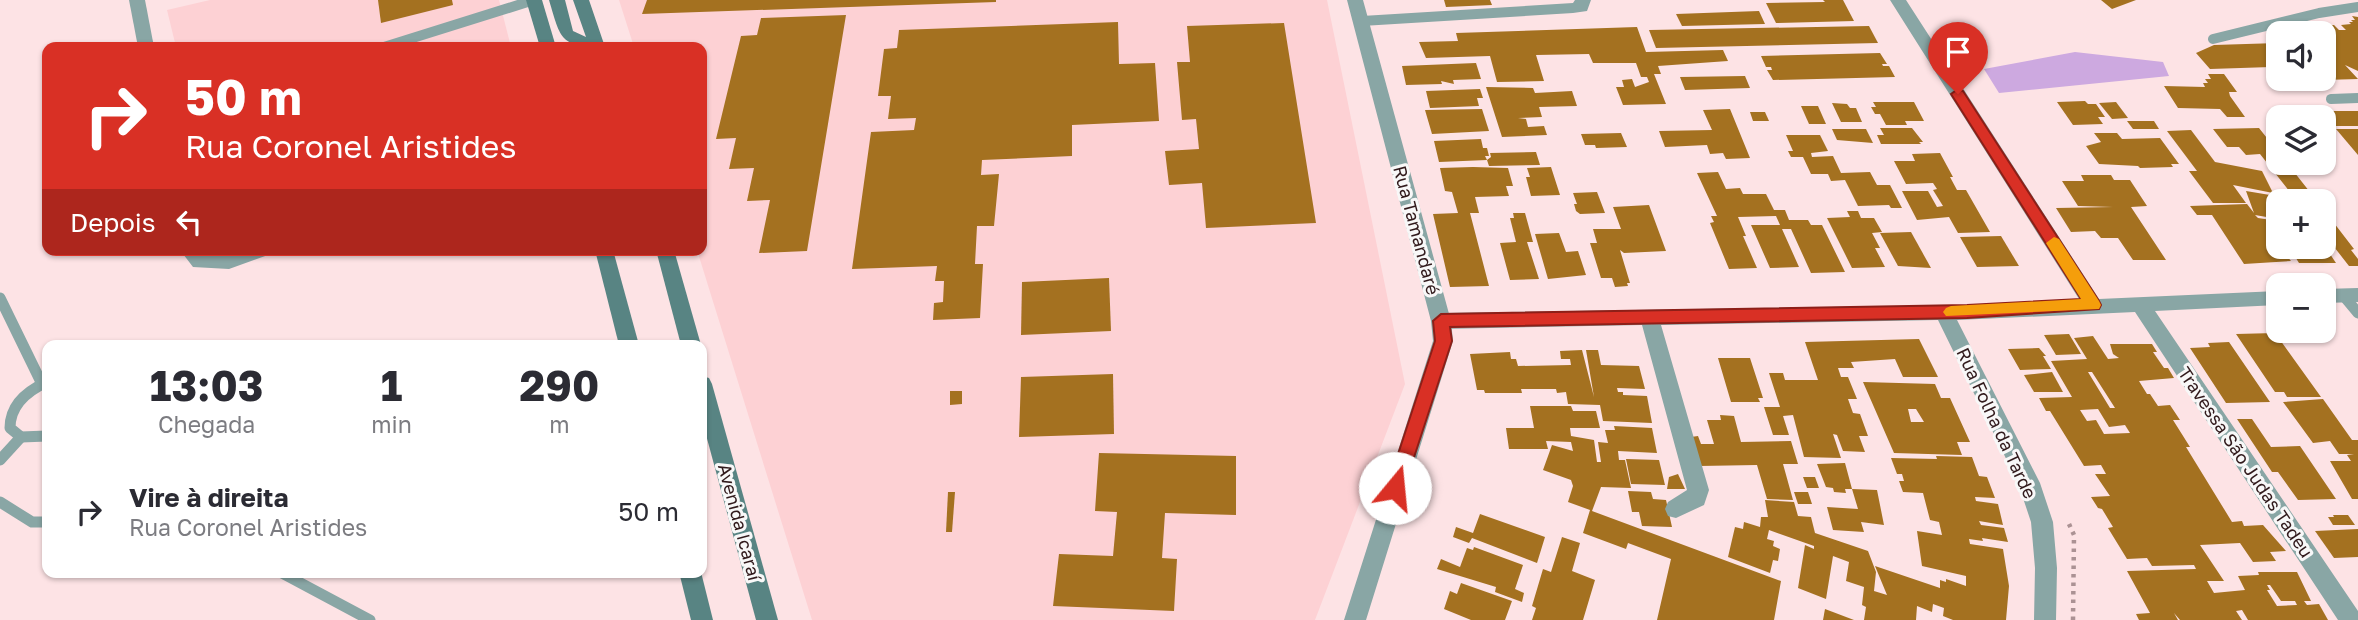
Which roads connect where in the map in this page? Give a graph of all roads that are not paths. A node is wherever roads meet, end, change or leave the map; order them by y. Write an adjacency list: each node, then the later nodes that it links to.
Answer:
1 (136, 0): 11 (street)
2 (534, 0): 12 (lane); 13 (main road)
3 (557, 0): 14 (main road)
4 (581, 0): 15 (main road)
5 (1355, 0): 9 (street, Rua Tamandaré)
6 (1583, 0): 9 (street)
7 (1898, 0): 25 (street)
8 (2358, 7): 10 (lane)
9 (1362, 21): 30 (street, Rua Tamandaré)
10 (2213, 39)
11 (145, 42)
12 (400, 42)
13 (547, 42)
14 (576, 42)
15 (595, 42)
16 (2358, 98): 17 (lane)
17 (2331, 99)
18 (194, 256): 19 (street)
19 (245, 256)
20 (606, 256): 31 (main road)
21 (667, 256): 32 (main road)
22 (2342, 295): 28 (lane)
23 (0, 298): 33 (lane)
24 (2266, 299): 26 (street)
25 (2093, 305): 26 (street); 27 (street)
26 (2141, 305): 49 (street, Travessa São Judas Tadeu)
27 (1944, 312): 29 (street); 48 (street, Rua Folha da Tarde)
28 (2358, 313)
29 (1649, 317): 30 (street); 40 (street)
30 (1441, 321): 47 (street, Rua Tamandaré)
31 (628, 340)
32 (690, 340)
33 (42, 377)
34 (42, 385): 37 (lane)
35 (707, 402): 46 (main road, Avenida Icaraí)
36 (42, 436): 37 (lane)
37 (21, 437): 38 (lane)
38 (0, 460)
39 (0, 502): 41 (lane)
40 (1676, 509)
41 (42, 522)
42 (291, 578): 44 (lane)
43 (692, 578): 45 (main road)
44 (370, 620)
45 (702, 620)
46 (767, 620)
47 (1355, 620)
48 (2045, 620)
49 (2351, 620)

